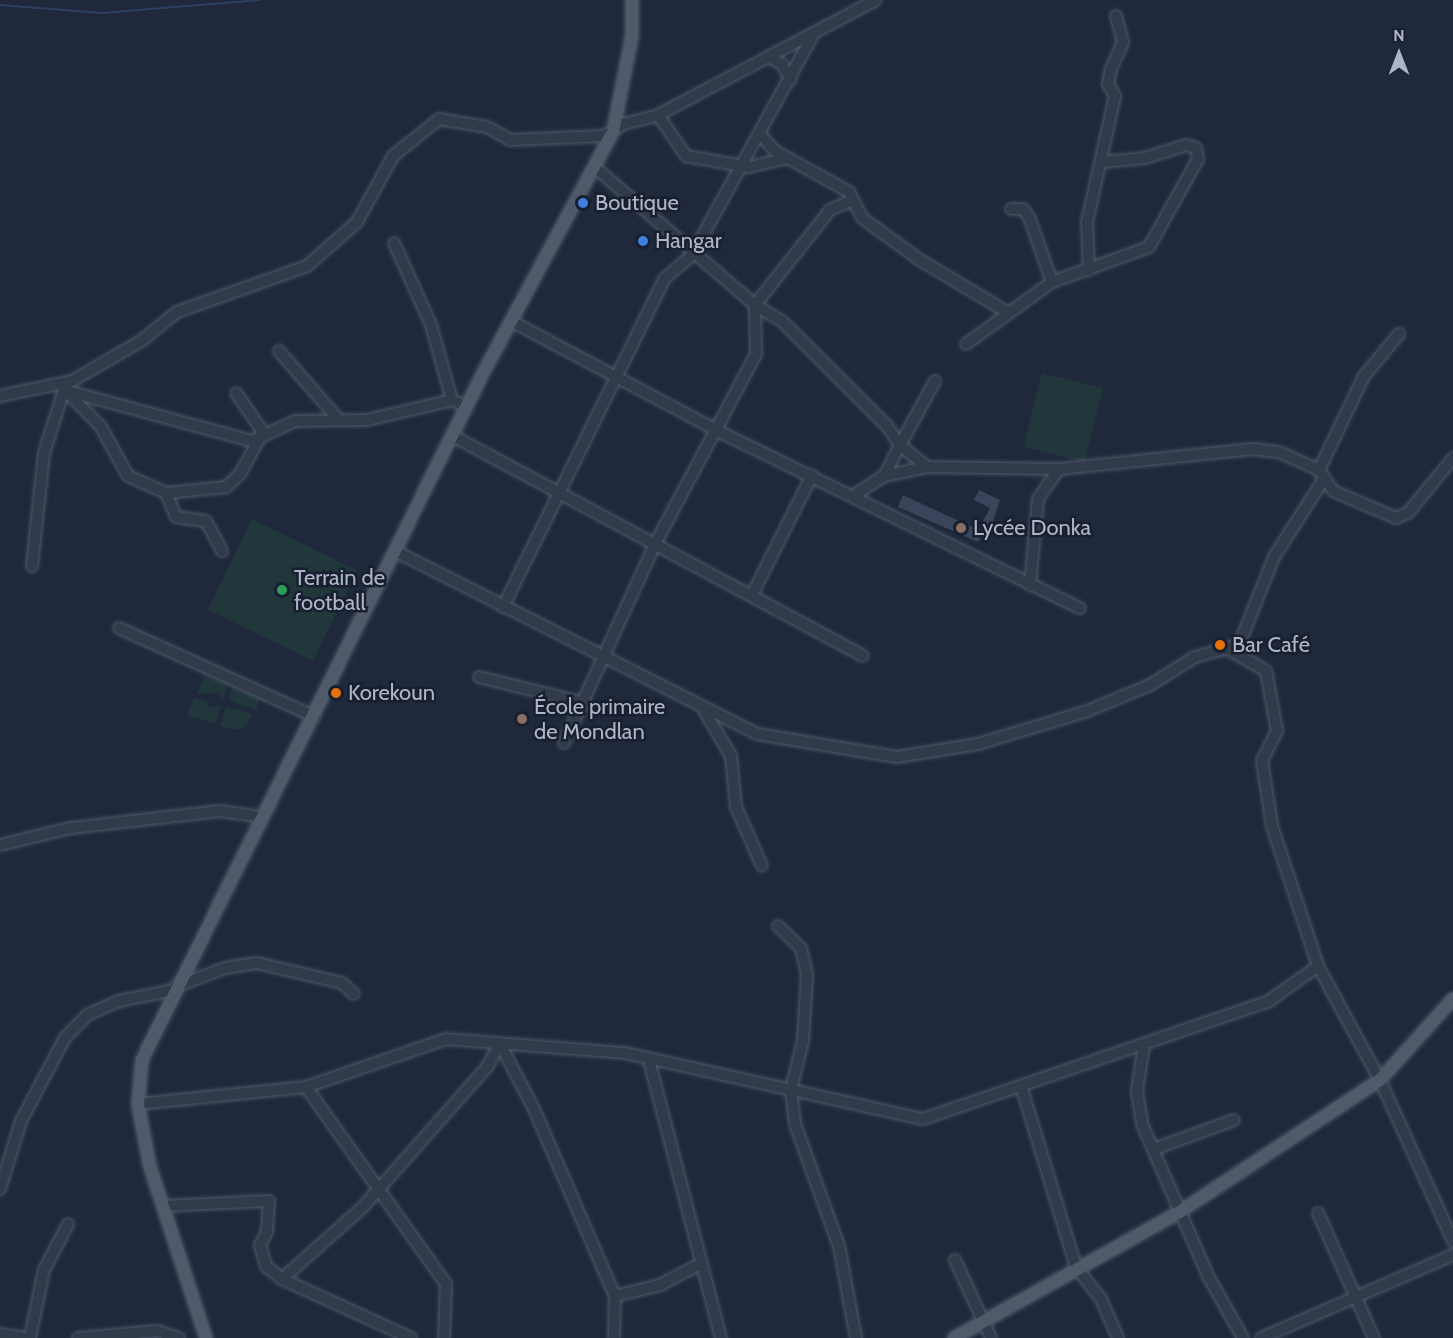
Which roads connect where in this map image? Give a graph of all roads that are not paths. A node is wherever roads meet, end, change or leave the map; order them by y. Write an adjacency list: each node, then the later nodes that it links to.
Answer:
1 (632, 0): 8 (main road)
2 (876, 0): 4 (street)
3 (1116, 16): 11 (street)
4 (814, 32): 5 (street); 6 (street)
5 (769, 57): 6 (street); 7 (street)
6 (791, 80): 9 (street)
7 (658, 115): 8 (street); 12 (street)
8 (613, 132): 13 (main road); 30 (street)
9 (761, 135): 10 (street); 12 (street)
10 (788, 158): 12 (street); 14 (street)
11 (1103, 162): 18 (street); 18 (street)
12 (744, 167): 17 (street)
13 (596, 168): 17 (street); 22 (main road)
14 (850, 201): 20 (street); 21 (street)
15 (1011, 209): 19 (street)
16 (394, 243): 31 (street)
17 (692, 255): 20 (street); 26 (street)
18 (1089, 270): 19 (street)
19 (1052, 282): 21 (street)
20 (755, 304): 34 (street); 37 (street)
21 (1007, 312): 24 (street)
22 (511, 321): 26 (street); 32 (main road)
23 (1399, 334): 42 (street)
24 (966, 344)
25 (279, 351): 33 (street)
26 (615, 374): 34 (street); 44 (street)
27 (935, 381): 37 (street)
28 (64, 390): 35 (street); 45 (street); 50 (street)
29 (236, 393): 35 (street)
30 (0, 396)
31 (452, 400): 32 (street); 33 (street)
32 (467, 407): 36 (main road)
33 (339, 420): 35 (street)
34 (718, 431): 41 (street); 47 (street)
35 (263, 432): 45 (street)
36 (453, 436): 44 (street); 49 (main road)
37 (900, 445): 39 (street); 43 (street)
38 (1453, 458): 42 (street)
39 (927, 467): 40 (street); 43 (street)
40 (1059, 469): 42 (street); 51 (street)
41 (812, 475): 46 (street); 52 (street)
42 (1321, 475): 56 (street)
43 (885, 476): 46 (street)
44 (561, 491): 47 (street); 53 (street)
45 (166, 493): 48 (street)
46 (856, 494): 51 (street)
47 (655, 544): 52 (street); 58 (street)
48 (222, 551)
49 (397, 552): 53 (street); 62 (main road)
50 (32, 566)
51 (1030, 585): 54 (street)
52 (752, 595): 57 (street)
53 (503, 607): 58 (street)
54 (1080, 608)
55 (119, 628): 62 (street)
56 (1226, 648): 61 (street); 68 (street)
57 (863, 656)
58 (601, 658): 60 (street); 61 (street)
59 (479, 676): 60 (street)
60 (585, 703): 63 (street)
61 (705, 712): 66 (street)
62 (315, 717): 64 (main road)
63 (564, 743)
64 (262, 817): 65 (street); 69 (main road)
65 (0, 845)
66 (762, 866)
67 (778, 926): 78 (street)
68 (1318, 966): 73 (street); 75 (street)
69 (174, 988): 70 (street); 79 (main road); 83 (street)
70 (354, 994)
71 (1453, 999): 75 (main road)
72 (500, 1044): 74 (street); 76 (street); 82 (street); 94 (street)
73 (1144, 1044): 77 (street); 81 (street)
74 (649, 1060): 78 (street); 91 (street)
75 (1380, 1080): 85 (main road); 88 (street)
76 (306, 1087): 79 (street); 82 (street)
77 (1022, 1089): 78 (street); 92 (street)
78 (791, 1090): 106 (street)
79 (138, 1104): 84 (main road)
80 (1234, 1120): 81 (street)
81 (1154, 1149): 85 (street)
82 (379, 1188): 93 (street); 103 (street)
83 (0, 1189)
84 (164, 1206): 93 (street); 101 (main road)
85 (1181, 1211): 92 (main road); 110 (street)
86 (1318, 1213): 95 (street)
87 (68, 1224): 98 (street)
88 (1453, 1241)
89 (1453, 1255): 95 (street)
90 (956, 1260): 96 (street)
91 (700, 1264): 94 (street); 105 (street)
92 (1076, 1267): 96 (main road); 109 (street)
93 (282, 1279): 102 (street)
94 (615, 1296): 104 (street)
95 (1354, 1297): 111 (street); 112 (street)
96 (982, 1325): 107 (main road); 108 (street)
97 (0, 1334): 98 (street)
98 (28, 1338)
99 (78, 1338): 100 (street)
100 (179, 1338)
101 (206, 1338)
102 (411, 1338)
103 (444, 1338)
104 (614, 1338)
105 (721, 1338)
106 (856, 1338)
107 (954, 1338)
108 (991, 1338)
109 (1118, 1338)
110 (1243, 1338)
111 (1261, 1338)
112 (1374, 1338)

